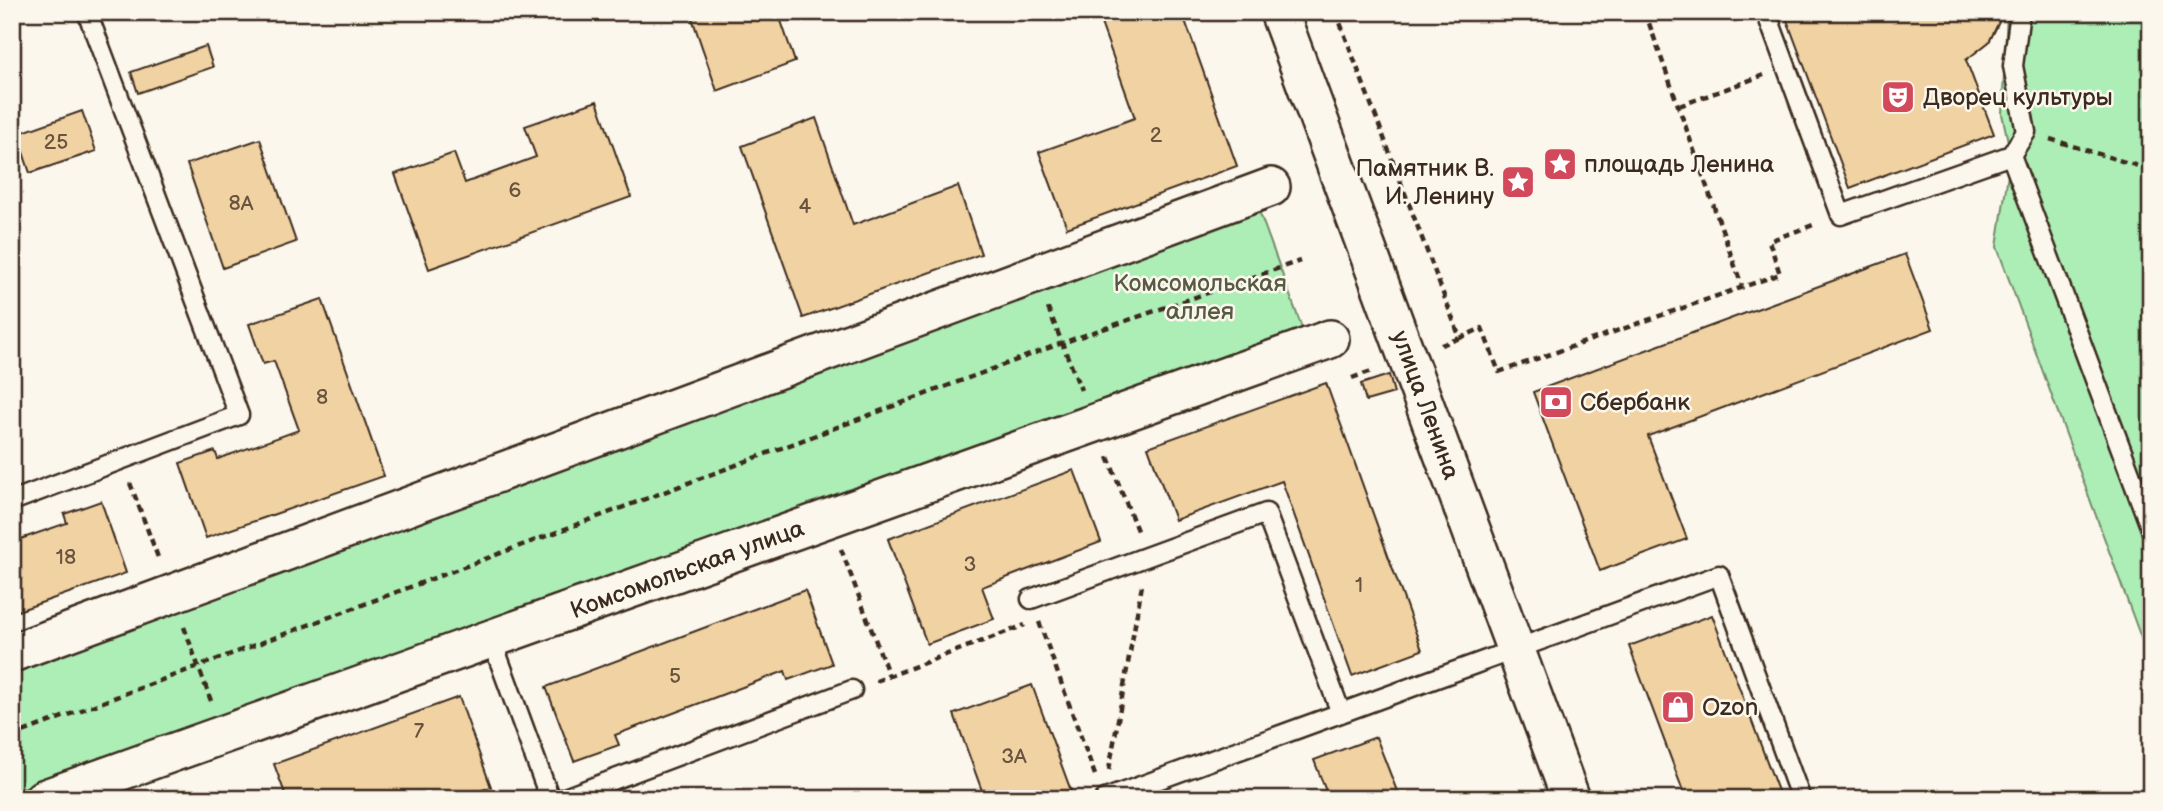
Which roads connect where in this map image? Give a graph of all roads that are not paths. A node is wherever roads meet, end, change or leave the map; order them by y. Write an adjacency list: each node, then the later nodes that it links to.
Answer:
1 (87, 12): 8 (lane)
2 (1279, 12): 12 (street, улица Ленина)
3 (1766, 12): 5 (lane)
4 (2020, 12): 5 (lane)
5 (2011, 155): 9 (lane)
6 (1271, 187): 13 (street)
7 (1331, 339): 11 (street, Комсомольская улица)
8 (12, 500)
9 (2151, 529)
10 (1031, 599): 15 (lane)
11 (491, 638): 17 (street, Комсомольская улица); 18 (lane)
12 (1516, 650): 15 (lane); 20 (street, улица Ленина); 21 (lane)
13 (12, 653)
14 (852, 690): 19 (lane)
15 (1341, 713): 16 (lane)
16 (1102, 792)
17 (43, 799)
18 (550, 799)
19 (562, 799)
20 (1571, 799)
21 (1801, 799)

